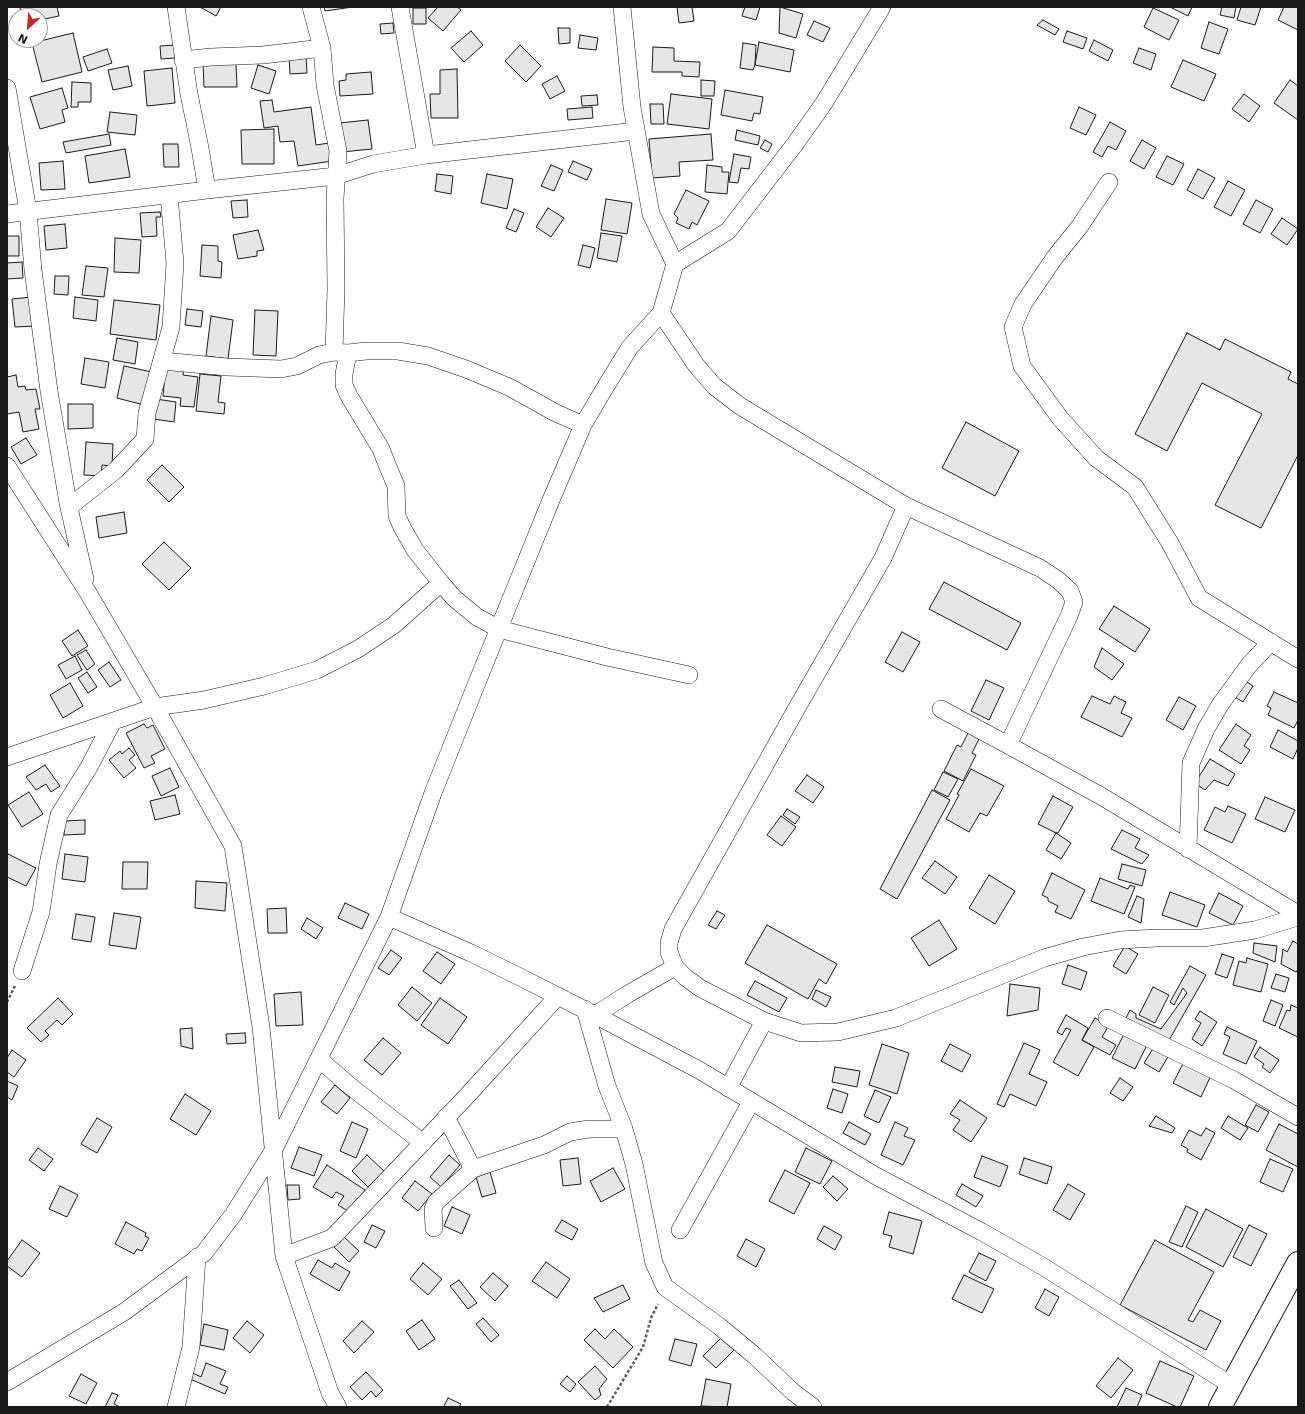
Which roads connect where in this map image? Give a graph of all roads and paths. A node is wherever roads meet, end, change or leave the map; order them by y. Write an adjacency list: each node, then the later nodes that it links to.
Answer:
1 (176, 7): 7 (street)
2 (311, 7): 6 (street)
3 (400, 7): 10 (street)
4 (622, 7): 9 (street)
5 (882, 7): 17 (street)
6 (322, 48): 7 (street); 11 (street)
7 (183, 60): 13 (street)
8 (7, 88): 15 (street)
9 (636, 131): 10 (street); 17 (street)
10 (426, 155): 11 (street)
11 (336, 176): 13 (street); 19 (street)
12 (1109, 182): 28 (street)
13 (207, 190): 14 (street)
14 (169, 195): 15 (street); 20 (street)
15 (28, 211): 16 (street); 24 (street)
16 (7, 214)
17 (675, 264): 18 (street)
18 (661, 312): 21 (street); 23 (street)
19 (341, 352): 20 (street); 21 (street); 25 (street)
20 (162, 361): 24 (street)
21 (583, 425): 27 (street)
22 (7, 466): 26 (street)
23 (906, 506): 34 (street); 40 (street)
24 (69, 507): 26 (street)
25 (441, 583): 27 (street); 31 (street)
26 (87, 591): 31 (street)
27 (498, 629): 30 (street); 38 (street)
28 (1271, 642): 29 (street); 36 (street)
29 (1298, 658)
30 (689, 676)
31 (155, 707): 33 (street); 53 (street)
32 (941, 709): 34 (street)
33 (113, 721): 35 (street); 41 (street)
34 (1008, 744): 36 (street)
35 (7, 757)
36 (1188, 848): 37 (street)
37 (1298, 914)
38 (390, 917): 42 (street); 46 (street)
39 (1298, 917): 45 (street)
40 (675, 967): 43 (street); 45 (street)
41 (22, 971)
42 (558, 996): 43 (street); 49 (street)
43 (590, 1012): 47 (street); 51 (street)
44 (1107, 1018): 50 (street)
45 (764, 1021): 47 (street)
46 (319, 1059): 52 (street); 53 (street)
47 (728, 1088): 48 (street)
48 (751, 1102): 56 (street); 62 (street)
49 (446, 1117): 52 (street); 54 (street)
50 (1298, 1117)
51 (624, 1129): 54 (street); 60 (street)
52 (423, 1143): 57 (street)
53 (273, 1151): 57 (street); 58 (street)
54 (473, 1169): 55 (street)
55 (434, 1228)
56 (680, 1230)
57 (284, 1256): 64 (street)
58 (197, 1257): 61 (street); 63 (street)
59 (1298, 1263): 62 (main road)
60 (665, 1286): 65 (path); 66 (street)
61 (7, 1382)
62 (1231, 1385): 67 (main road)
63 (176, 1407)
64 (338, 1407)
65 (607, 1407)
66 (813, 1407)
67 (1220, 1407)

